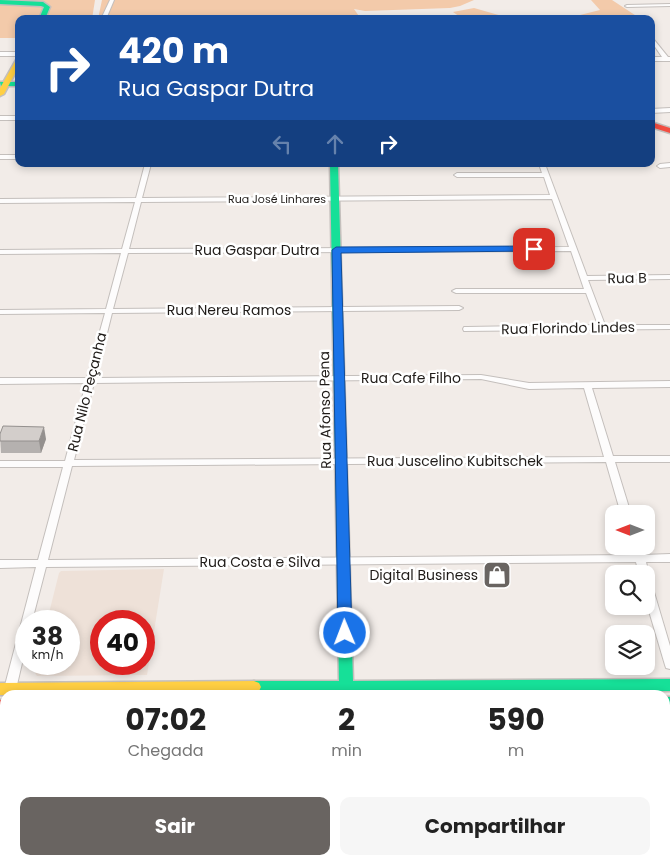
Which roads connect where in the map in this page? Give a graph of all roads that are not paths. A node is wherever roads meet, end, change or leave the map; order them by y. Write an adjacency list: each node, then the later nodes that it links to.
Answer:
1 (112, 0): 6 (street)
2 (0, 2): 5 (street)
3 (670, 5): 4 (street)
4 (627, 6)
5 (44, 15)
6 (106, 15)
7 (655, 42): 11 (street)
8 (0, 54): 9 (street)
9 (15, 54)
10 (655, 59): 11 (street)
11 (668, 59)
12 (15, 66): 14 (street)
13 (15, 85): 14 (street)
14 (2, 87)
15 (655, 110): 16 (street)
16 (670, 110)
17 (0, 118): 18 (street)
18 (15, 118)
19 (655, 125): 20 (street)
20 (670, 131)
21 (15, 156): 22 (street)
22 (0, 157)
23 (670, 165): 24 (street)
24 (660, 166)
25 (147, 167): 32 (street, Rua Nilo Peçanha)
26 (334, 167): 31 (street, Rua Afonso Pena)
27 (543, 167): 29 (street)
28 (457, 175): 29 (street)
29 (546, 175): 30 (street)
30 (555, 197): 31 (street, Rua José Linhares); 34 (street)
31 (335, 199): 32 (street, Rua José Linhares); 35 (street, Rua Afonso Pena)
32 (138, 200): 33 (street, Rua José Linhares); 36 (street, Rua Nilo Peçanha)
33 (0, 201)
34 (573, 249): 35 (street, Rua Gaspar Dutra); 39 (street)
35 (336, 250): 36 (street, Rua Gaspar Dutra); 43 (street, Rua Afonso Pena)
36 (124, 251): 37 (street, Rua Gaspar Dutra); 44 (street, Rua Nilo Peçanha)
37 (0, 252)
38 (670, 277): 39 (street, Rua B)
39 (584, 278): 41 (street)
40 (456, 291): 41 (street)
41 (589, 291): 46 (street)
42 (459, 308): 43 (street, Rua Nereu Ramos)
43 (338, 309): 44 (street, Rua Nereu Ramos); 49 (street, Rua Afonso Pena)
44 (108, 311): 45 (street, Rua Nereu Ramos); 50 (street, Rua Nilo Peçanha)
45 (0, 312)
46 (602, 327): 47 (street, Rua Florindo Lindes); 48 (street, Rua Florindo Lindes)
47 (670, 327)
48 (467, 329)
49 (340, 378): 50 (street, Rua Cafe Filho); 53 (street, Rua Cafe Filho); 56 (street, Rua Afonso Pena)
50 (91, 380): 51 (street, Rua Cafe Filho); 58 (street, Rua Nilo Peçanha)
51 (0, 381)
52 (670, 384): 53 (street, Rua Cafe Filho)
53 (587, 385): 55 (street)
54 (670, 459): 55 (street, Rua Juscelino Kubitschek)
55 (609, 460): 56 (street, Rua Juscelino Kubitschek); 59 (street)
56 (341, 462): 58 (street, Rua Juscelino Kubitschek); 63 (street, Rua Afonso Pena)
57 (0, 464): 58 (street, Rua Juscelino Kubitschek)
58 (69, 464): 65 (street, Rua Nilo Peçanha)
59 (623, 505)
60 (638, 555): 61 (street)
61 (639, 558): 62 (street, Rua Costa e Silva); 63 (street, Rua Costa e Silva); 66 (street)
62 (670, 558)
63 (343, 562): 65 (street, Rua Costa e Silva); 74 (street, Rua Afonso Pena)
64 (0, 564): 65 (street, Rua Costa e Silva)
65 (42, 564): 67 (street, Rua Nilo Peçanha)
66 (641, 565)
67 (30, 610)
68 (655, 613): 70 (street)
69 (15, 659): 72 (street, Rua Nilo Peçanha)
70 (670, 665)
71 (670, 685): 75 (street)
72 (5, 689): 73 (street)
73 (176, 690)
74 (346, 690)
75 (400, 690)

